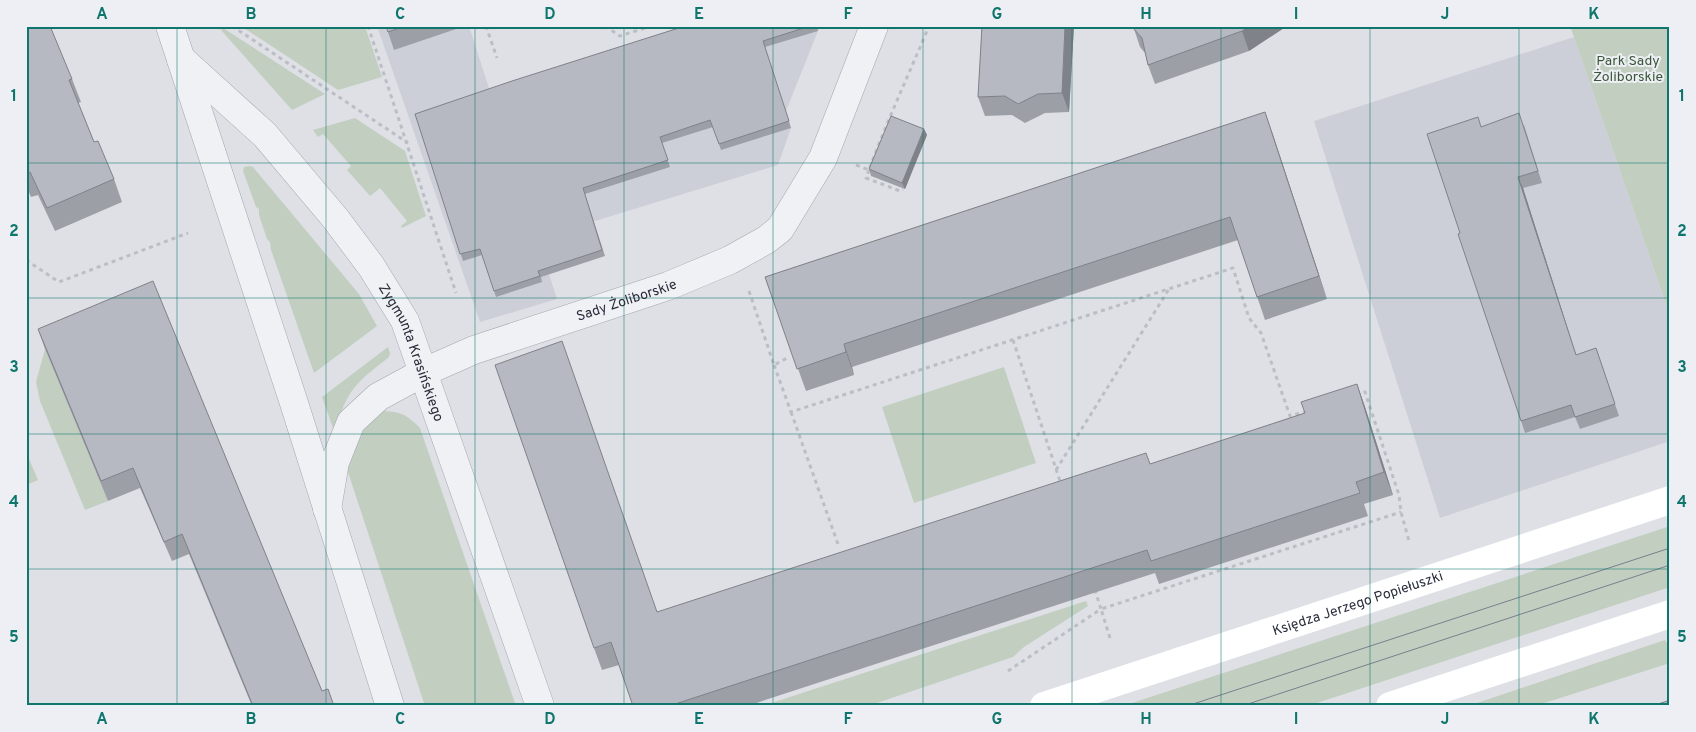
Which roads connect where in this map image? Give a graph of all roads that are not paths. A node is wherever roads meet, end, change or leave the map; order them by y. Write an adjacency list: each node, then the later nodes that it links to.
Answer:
1 (170, 26): 3 (street, Zygmunta Krasińskiego)
2 (874, 26): 4 (street, Sady Żoliborskie)
3 (181, 59): 4 (street, Zygmunta Krasińskiego); 6 (street, Zygmunta Krasińskiego)
4 (424, 372): 6 (street, Sady Żoliborskie); 9 (street, Zygmunta Krasińskiego)
5 (1670, 500): 10 (main road, Księdza Jerzego Popiełuszki)
6 (327, 510): 8 (street, Zygmunta Krasińskiego)
7 (1670, 614): 11 (main road)
8 (390, 706)
9 (540, 706)
10 (1044, 706)
11 (1390, 706)

